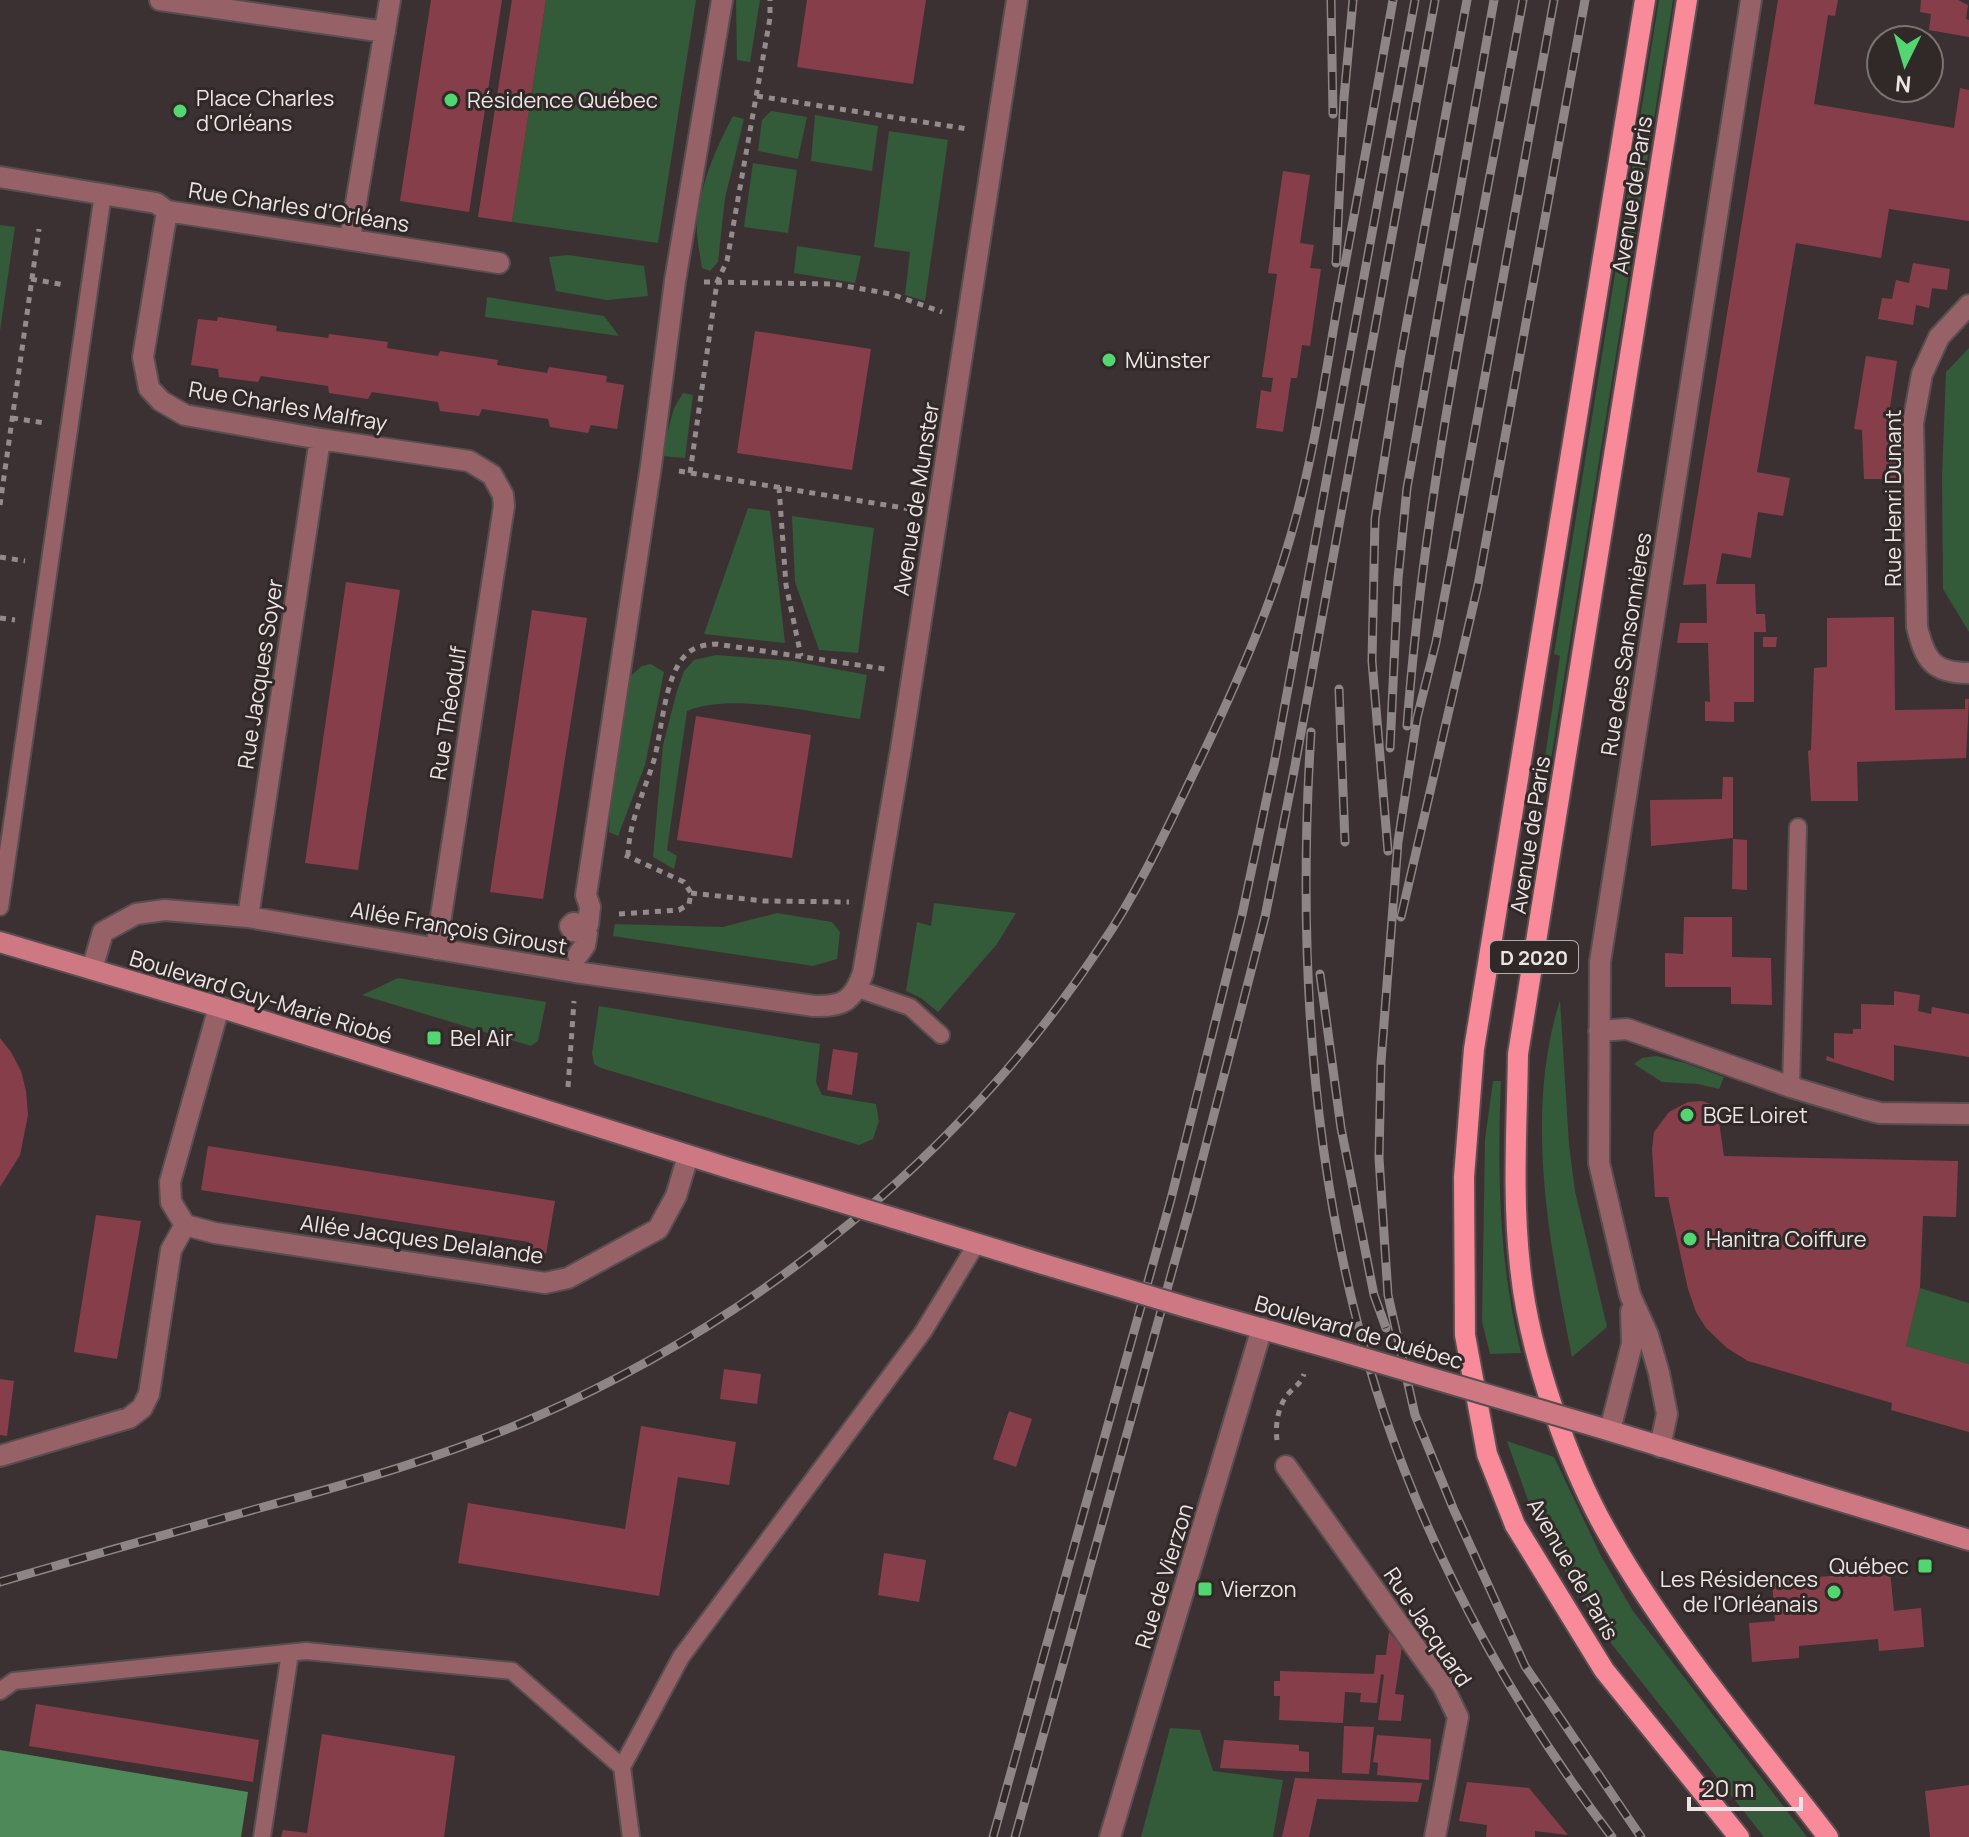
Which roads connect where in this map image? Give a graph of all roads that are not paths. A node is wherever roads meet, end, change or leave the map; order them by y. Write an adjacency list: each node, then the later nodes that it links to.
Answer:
1 (160, 0): 8 (street)
2 (390, 0): 8 (street)
3 (722, 0): 23 (street)
4 (1017, 0): 25 (street, Avenue de Munster)
5 (1645, 0): 49 (main road, Avenue de Paris / D 2020)
6 (1687, 0): 50 (main road, Avenue de Paris / D 2020)
7 (1751, 0): 27 (street, Rue des Sansonnières)
8 (385, 32): 12 (street)
9 (0, 177): 10 (street, Rue Charles d'Orléans)
10 (103, 194): 11 (street, Rue Charles d'Orléans); 19 (lane)
11 (167, 211): 12 (street, Rue Charles d'Orléans); 15 (street, Rue Charles Malfray)
12 (350, 239): 13 (street, Rue Charles d'Orléans)
13 (499, 263)
14 (1969, 305): 17 (street, Rue Henri Dunant)
15 (320, 439): 16 (street, Rue Charles Malfray); 20 (street, Rue Jacques Soyer)
16 (499, 486): 22 (street, Rue Théodulf)
17 (1969, 673)
18 (1798, 827): 29 (lane)
19 (0, 907)
20 (248, 917): 22 (street, Allée François Giroust); 24 (street, Allée François Giroust)
21 (0, 942): 24 (main road, Boulevard Guy-Marie Riobé)
22 (436, 949): 25 (street, Allée François Giroust)
23 (578, 955)
24 (92, 969): 26 (main road, Boulevard Guy-Marie Riobé)
25 (853, 995): 28 (lane)
26 (219, 1007): 31 (main road, Boulevard Guy-Marie Riobé); 33 (street)
27 (1599, 1031): 29 (street); 35 (street, Rue des Sansonnières)
28 (941, 1035)
29 (1791, 1087): 30 (street)
30 (1969, 1114)
31 (688, 1156): 32 (main road, Boulevard Guy-Marie Riobé); 33 (street, Allée Jacques Delalande)
32 (735, 1170): 34 (main road, Boulevard de Québec, bridge)
33 (185, 1225): 39 (street)
34 (977, 1243): 36 (main road, Boulevard de Québec, bridge); 44 (lane)
35 (1630, 1295): 37 (street, Rue des Sansonnières); 38 (street, Rue des Sansonnières)
36 (1262, 1328): 37 (main road, Boulevard de Québec, bridge); 47 (street, Rue de Vierzon)
37 (1602, 1428): 38 (main road, Boulevard de Québec)
38 (1660, 1447): 41 (main road, Boulevard de Québec)
39 (0, 1456)
40 (1286, 1466): 48 (street, Rue Jacquard)
41 (1969, 1540)
42 (290, 1653): 43 (lane); 44 (lane); 45 (lane)
43 (0, 1691)
44 (622, 1767): 46 (lane)
45 (262, 1837)
46 (631, 1837)
47 (1110, 1837)
48 (1435, 1837)
49 (1739, 1837)
50 (1828, 1837)

